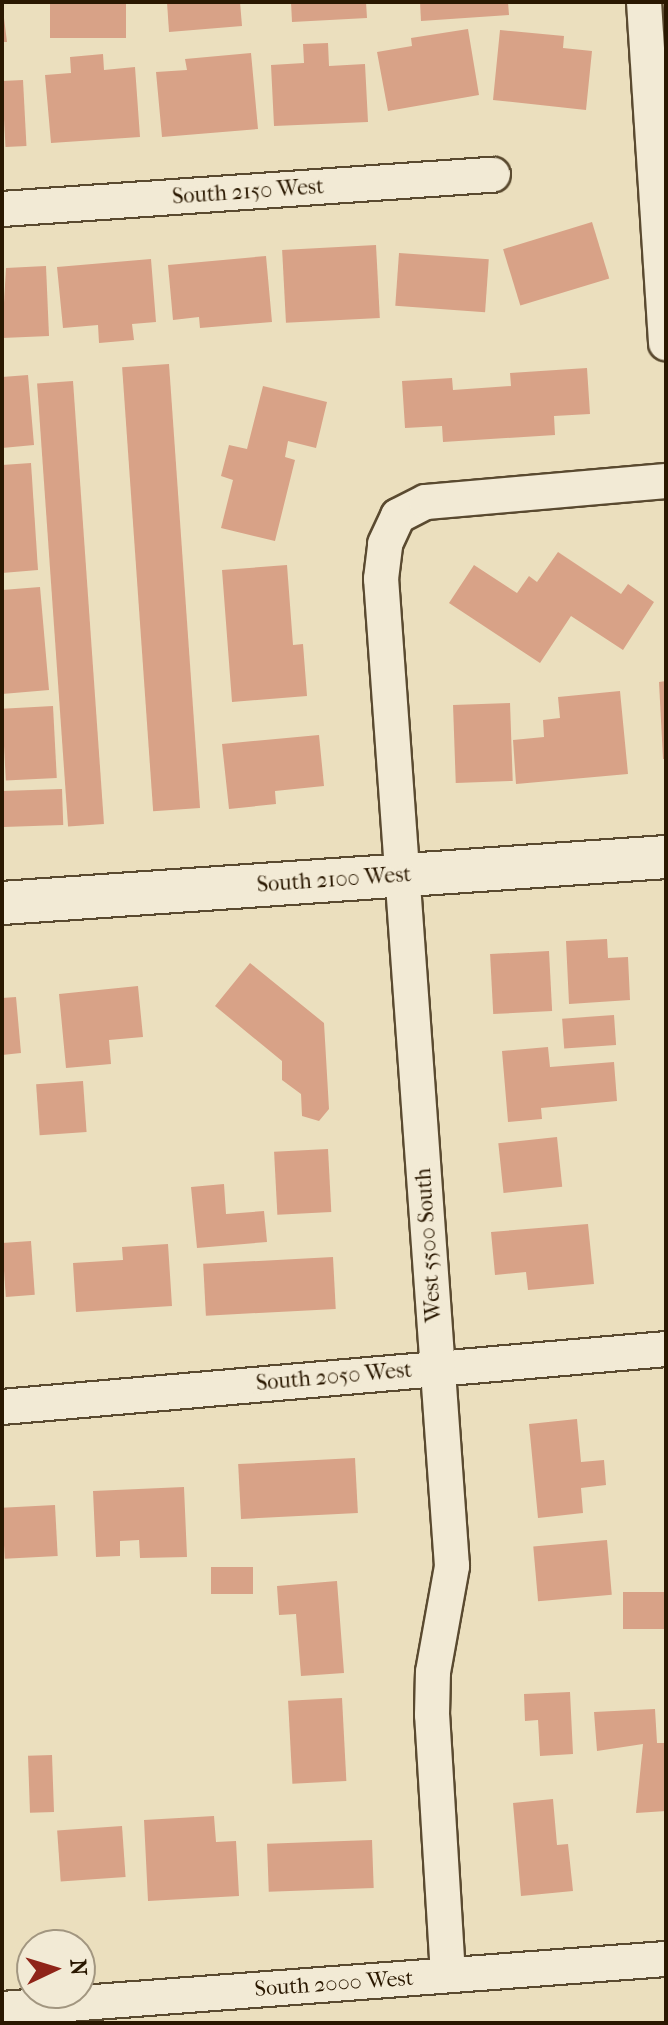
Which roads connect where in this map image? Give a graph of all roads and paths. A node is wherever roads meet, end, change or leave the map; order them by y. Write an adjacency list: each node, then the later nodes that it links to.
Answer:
1 (644, 2): 4 (street)
2 (493, 175): 3 (street, South 2150 West)
3 (2, 209)
4 (666, 343)
5 (666, 481): 7 (street, West 5500 South)
6 (666, 857): 7 (street, South 2100 West)
7 (402, 875): 8 (street, South 2100 West); 10 (street, West 5500 South)
8 (2, 903)
9 (666, 1349): 10 (street, South 2050 West)
10 (438, 1368): 11 (street, South 2050 West); 13 (street, West 5500 South)
11 (2, 1407)
12 (666, 1959): 13 (street, South 2000 West)
13 (448, 1975): 14 (street, South 2000 West)
14 (2, 2009)

